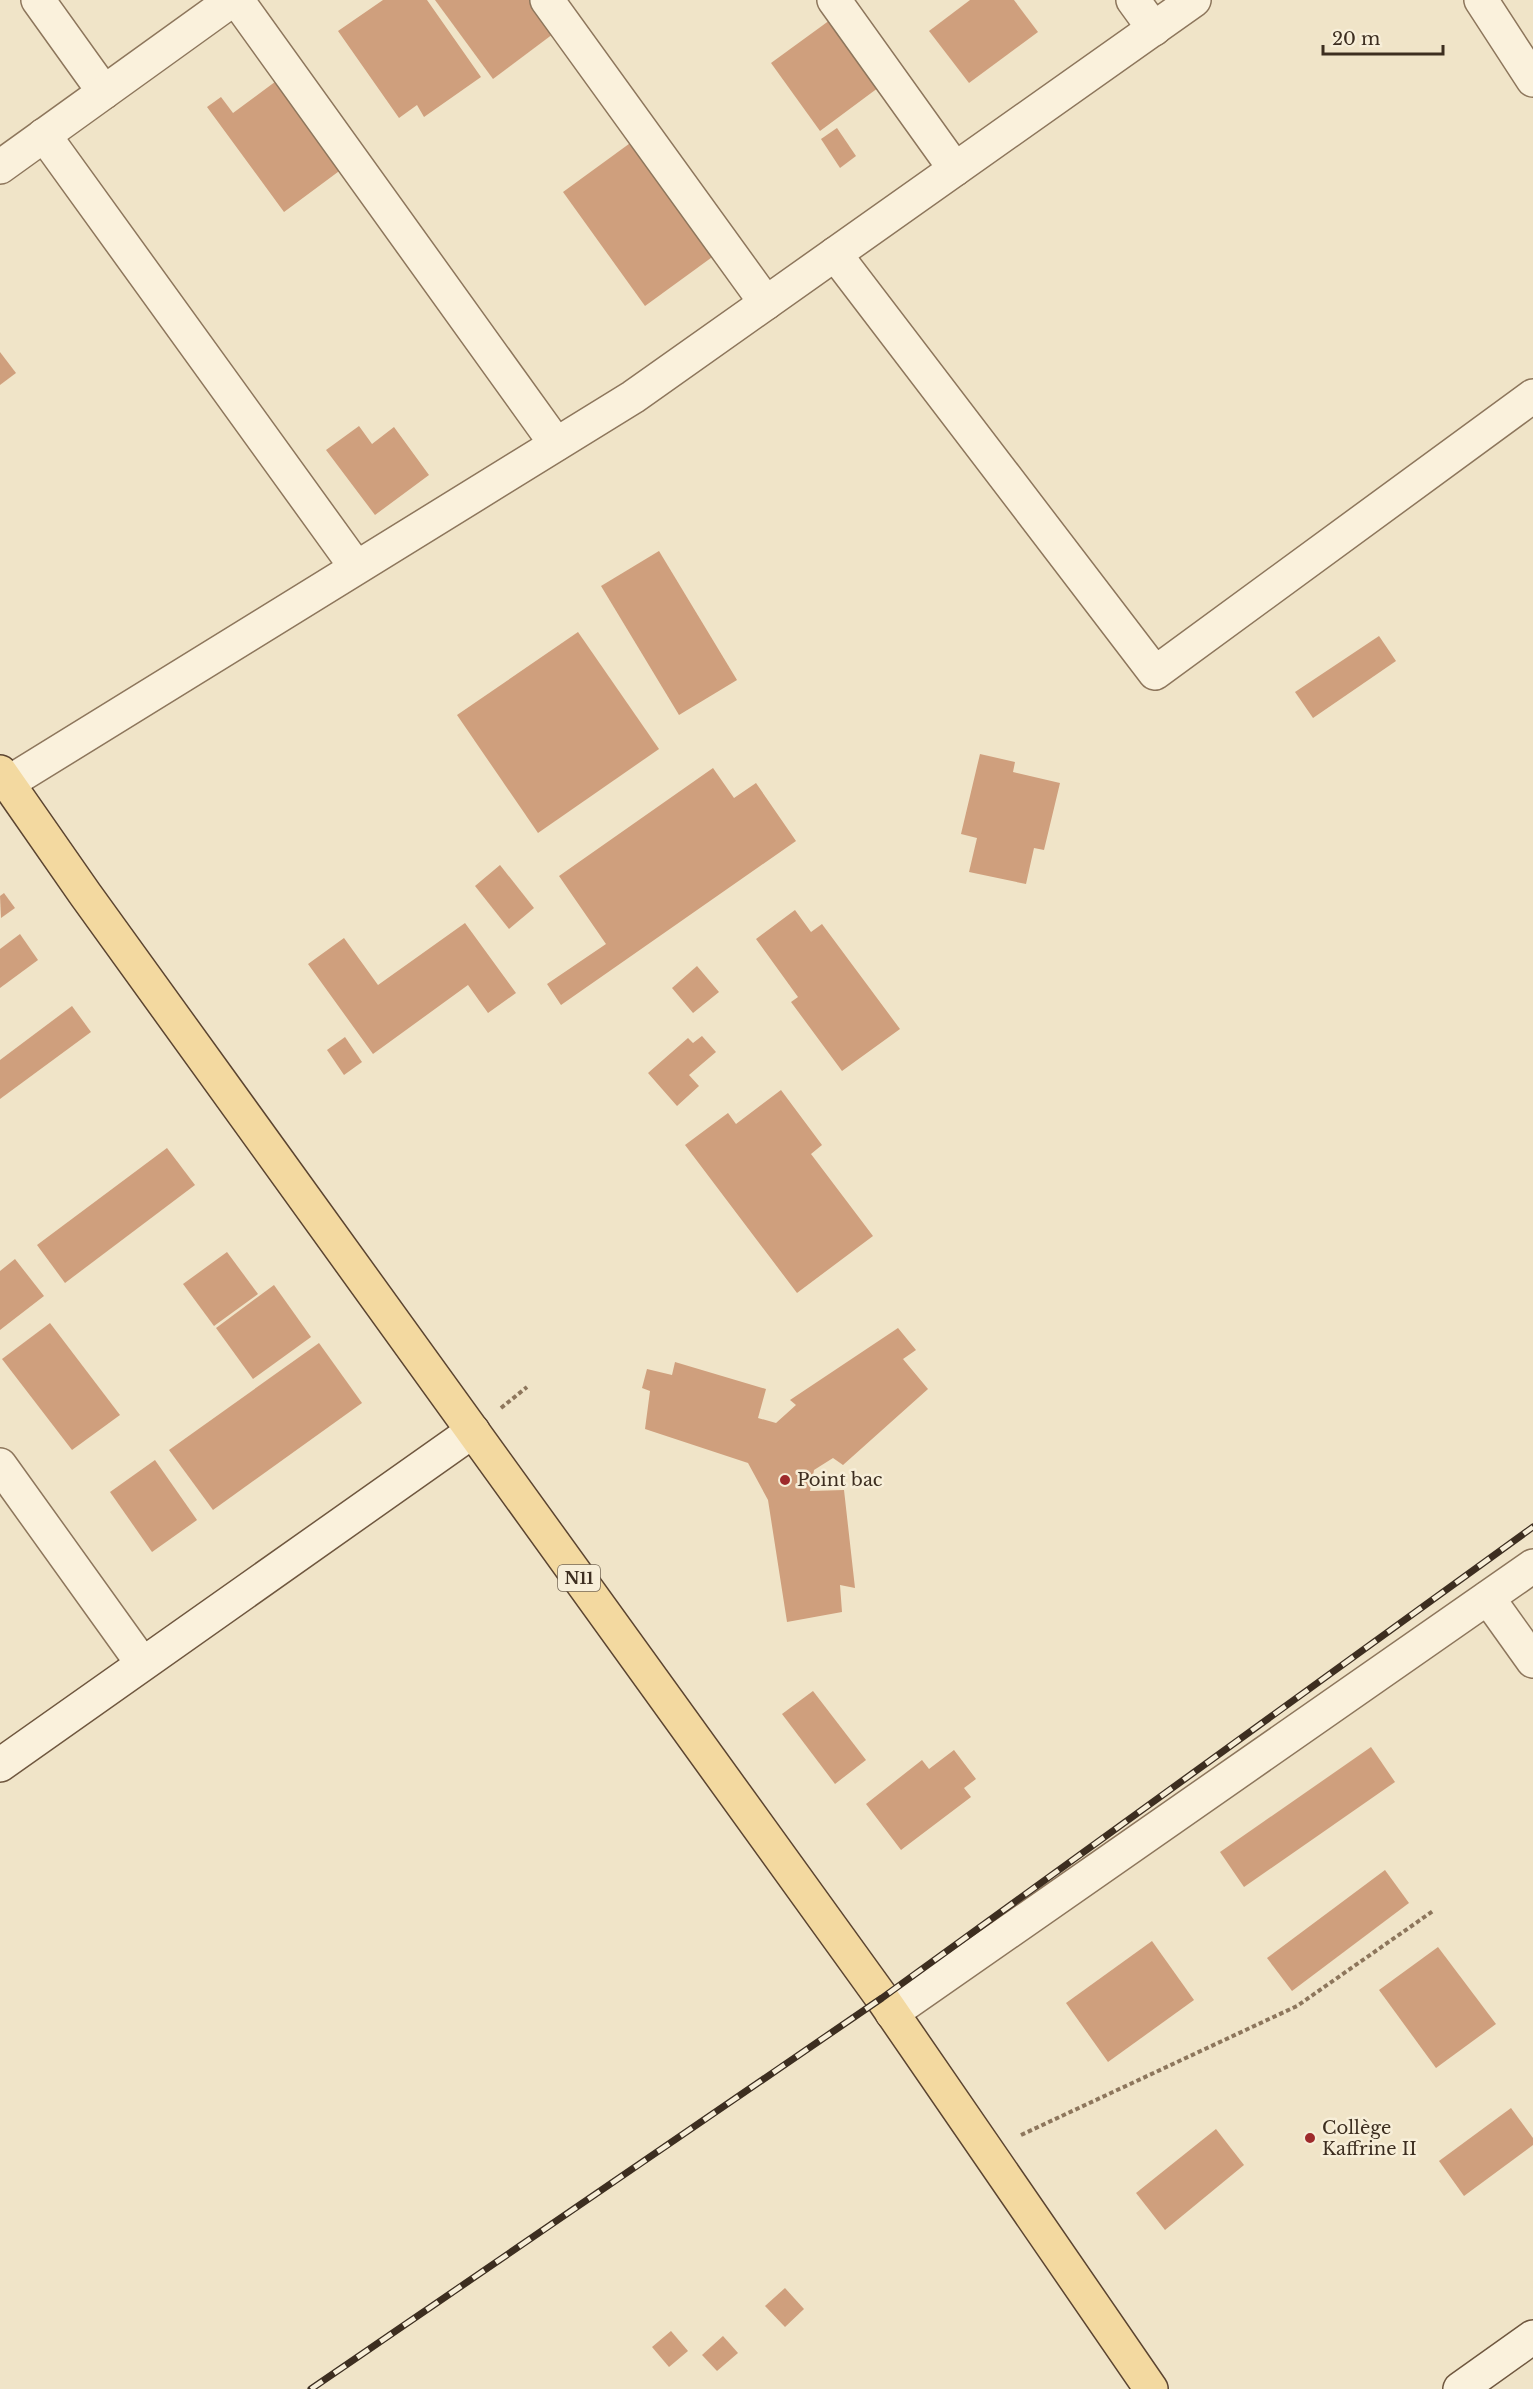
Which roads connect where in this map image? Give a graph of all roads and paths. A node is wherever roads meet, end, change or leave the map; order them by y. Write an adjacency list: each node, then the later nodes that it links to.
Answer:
1 (38, 0): 11 (street)
2 (231, 0): 11 (street)
3 (237, 0): 18 (street)
4 (547, 0): 16 (street)
5 (834, 0): 14 (street)
6 (1133, 0): 9 (street)
7 (1194, 0): 9 (street)
8 (1481, 0): 10 (street)
9 (1154, 28): 14 (street)
10 (1533, 80)
11 (104, 92): 12 (street)
12 (44, 135): 13 (street); 19 (street)
13 (0, 167)
14 (956, 169): 15 (street)
15 (836, 254): 16 (street); 17 (street)
16 (765, 303): 18 (street)
17 (1533, 396)
18 (556, 444): 19 (street)
19 (356, 567): 20 (street)
20 (4, 777): 21 (main road, N11)
21 (472, 1431): 26 (street); 29 (main road, N11)
22 (0, 1465): 26 (street)
23 (1533, 1566): 24 (street)
24 (1488, 1598): 25 (street); 29 (street)
25 (1533, 1661)
26 (142, 1663): 27 (street)
27 (0, 1765)
28 (1433, 1911): 30 (path)
29 (892, 2013): 30 (main road, N11)
30 (987, 2151): 32 (main road, N11)
31 (1533, 2337): 33 (street)
32 (1151, 2389)
33 (1460, 2389)

